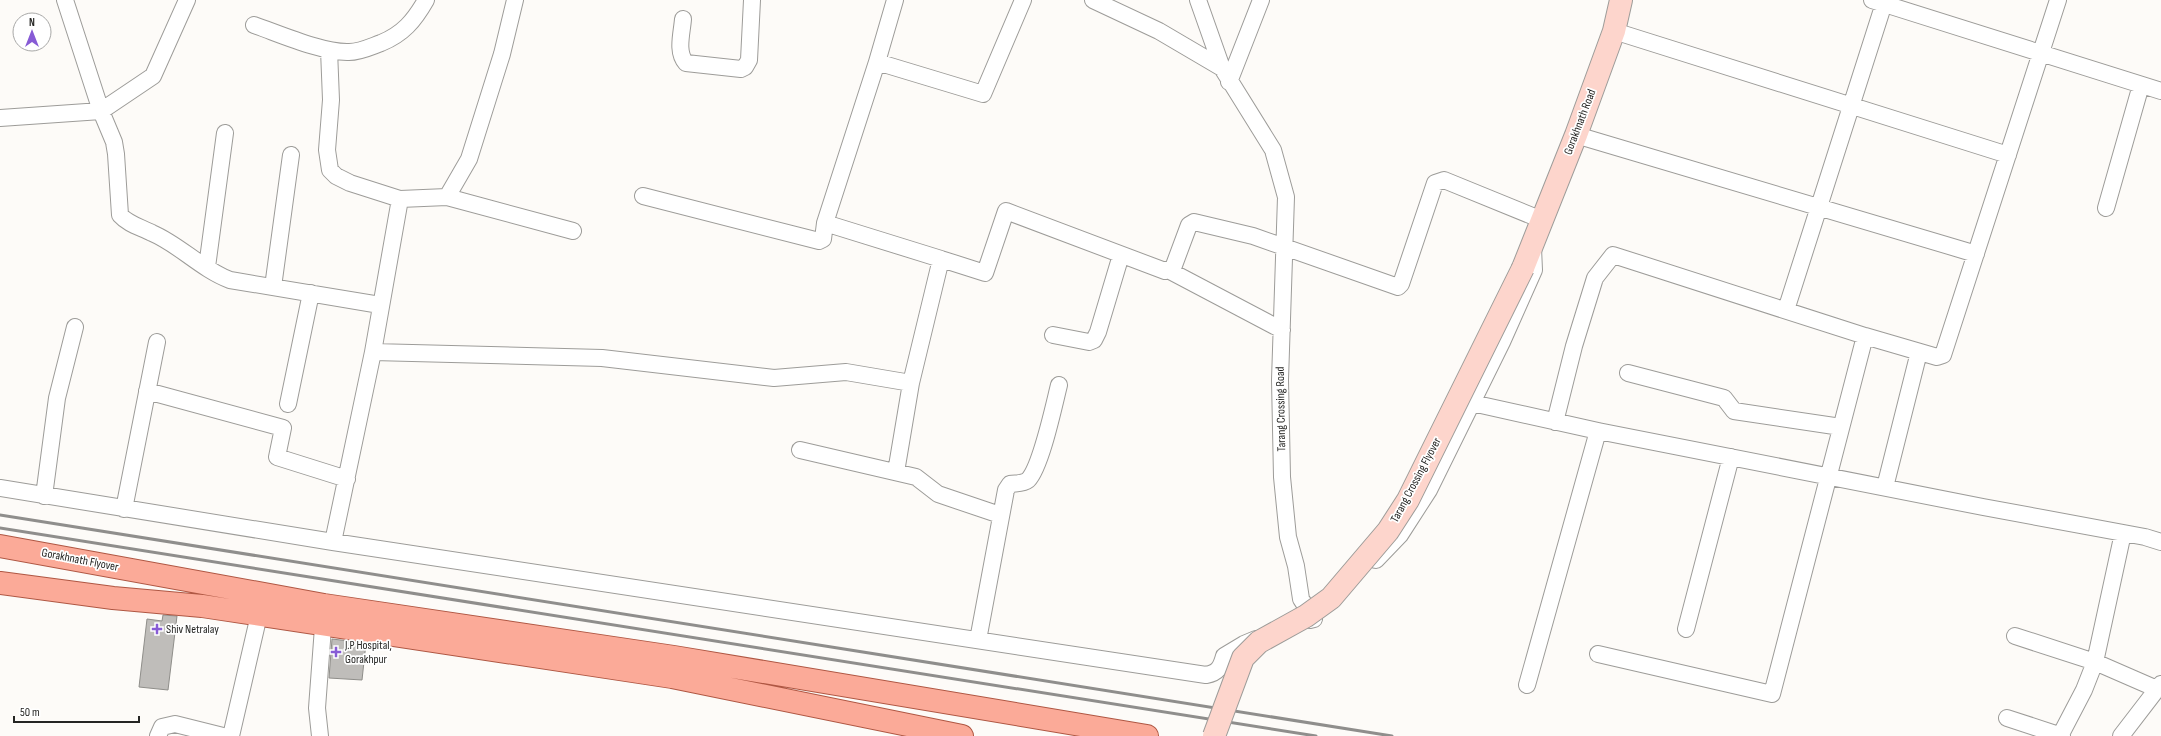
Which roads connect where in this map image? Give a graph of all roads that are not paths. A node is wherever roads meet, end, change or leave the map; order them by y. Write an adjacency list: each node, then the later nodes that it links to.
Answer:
1 (65, 0): 24 (street)
2 (187, 0): 24 (street)
3 (426, 0): 17 (street)
4 (515, 0): 31 (street)
5 (752, 0): 14 (street)
6 (895, 0): 19 (street)
7 (1023, 0): 19 (street)
8 (1093, 0): 20 (street)
9 (1198, 0): 20 (street)
10 (1261, 0): 20 (street)
11 (1621, 0): 16 (main road, Gorakhnath Road)
12 (2058, 0): 18 (street)
13 (1880, 1): 18 (street); 23 (street)
14 (683, 19)
15 (254, 25): 17 (street)
16 (1614, 31): 23 (street); 27 (main road, Gorakhnath Road)
17 (329, 50): 32 (street)
18 (2041, 54): 21 (street); 29 (street)
19 (876, 62): 36 (street)
20 (1225, 75): 39 (street, Tarang Crossing Road)
21 (2141, 85): 22 (street); 34 (street)
22 (2161, 91)
23 (1851, 107): 29 (street); 33 (street)
24 (101, 111): 25 (street); 43 (street)
25 (0, 118)
26 (225, 133): 43 (street)
27 (1576, 135): 33 (street); 35 (main road, Gorakhnath Road)
28 (291, 154): 45 (street)
29 (2008, 155): 40 (street)
30 (643, 196): 36 (street)
31 (447, 197): 32 (street); 37 (street)
32 (400, 199): 47 (street)
33 (1819, 207): 40 (street); 48 (street)
34 (2106, 208)
35 (1542, 220): 38 (main road, Gorakhnath Road); 39 (street)
36 (825, 223): 42 (street)
37 (573, 232)
38 (1533, 243): 61 (street); 97 (main road, Tarang Crossing Flyover, bridge)
39 (1286, 247): 44 (street); 50 (street, Tarang Crossing Road)
40 (1976, 254): 55 (street)
41 (1121, 255): 42 (street); 44 (street); 51 (street)
42 (941, 259): 57 (street)
43 (207, 267): 45 (street)
44 (1170, 271): 50 (street)
45 (273, 287): 46 (street)
46 (311, 293): 47 (street); 60 (street)
47 (380, 305): 54 (street)
48 (1786, 310): 52 (street); 62 (street)
49 (75, 327): 72 (street)
50 (1282, 330): 82 (street, Tarang Crossing Road)
51 (1053, 335)
52 (1865, 336): 55 (street); 63 (street)
53 (157, 342): 59 (street)
54 (373, 352): 57 (street); 69 (street)
55 (1919, 352): 70 (street)
56 (1628, 373): 63 (street)
57 (911, 384): 67 (street)
58 (1059, 385): 74 (street)
59 (147, 391): 69 (street); 73 (street)
60 (288, 404)
61 (1472, 404): 62 (street); 82 (street)
62 (1555, 422): 64 (street)
63 (1841, 427): 68 (street)
64 (1598, 431): 66 (street); 88 (street)
65 (800, 450): 67 (street)
66 (1731, 457): 68 (street); 83 (street)
67 (896, 472): 74 (street)
68 (1828, 476): 70 (street); 86 (street)
69 (347, 479): 76 (street)
70 (1885, 487): 75 (street)
71 (0, 488): 72 (street)
72 (44, 496): 73 (street)
73 (124, 509): 76 (street)
74 (1000, 515): 85 (street)
75 (2123, 533): 77 (street); 87 (street)
76 (333, 542): 85 (street)
77 (2161, 542)
78 (0, 546): 81 (main road, Gorakhnath Flyover)
79 (0, 583): 80 (main road)
80 (259, 615): 81 (main road); 93 (street)
81 (324, 615): 94 (street); 95 (main road); 96 (main road)
82 (1314, 619): 85 (street)
83 (1686, 629)
84 (2015, 636): 87 (street)
85 (978, 640)
86 (1598, 654)
87 (2095, 662): 89 (street); 98 (street)
88 (1527, 685)
89 (2159, 686): 99 (street)
90 (2007, 718): 98 (street)
91 (158, 736): 92 (street)
92 (223, 736)
93 (231, 736)
94 (320, 736)
95 (962, 736)
96 (1147, 736)
97 (1214, 736)
98 (2061, 736)
99 (2121, 736)

